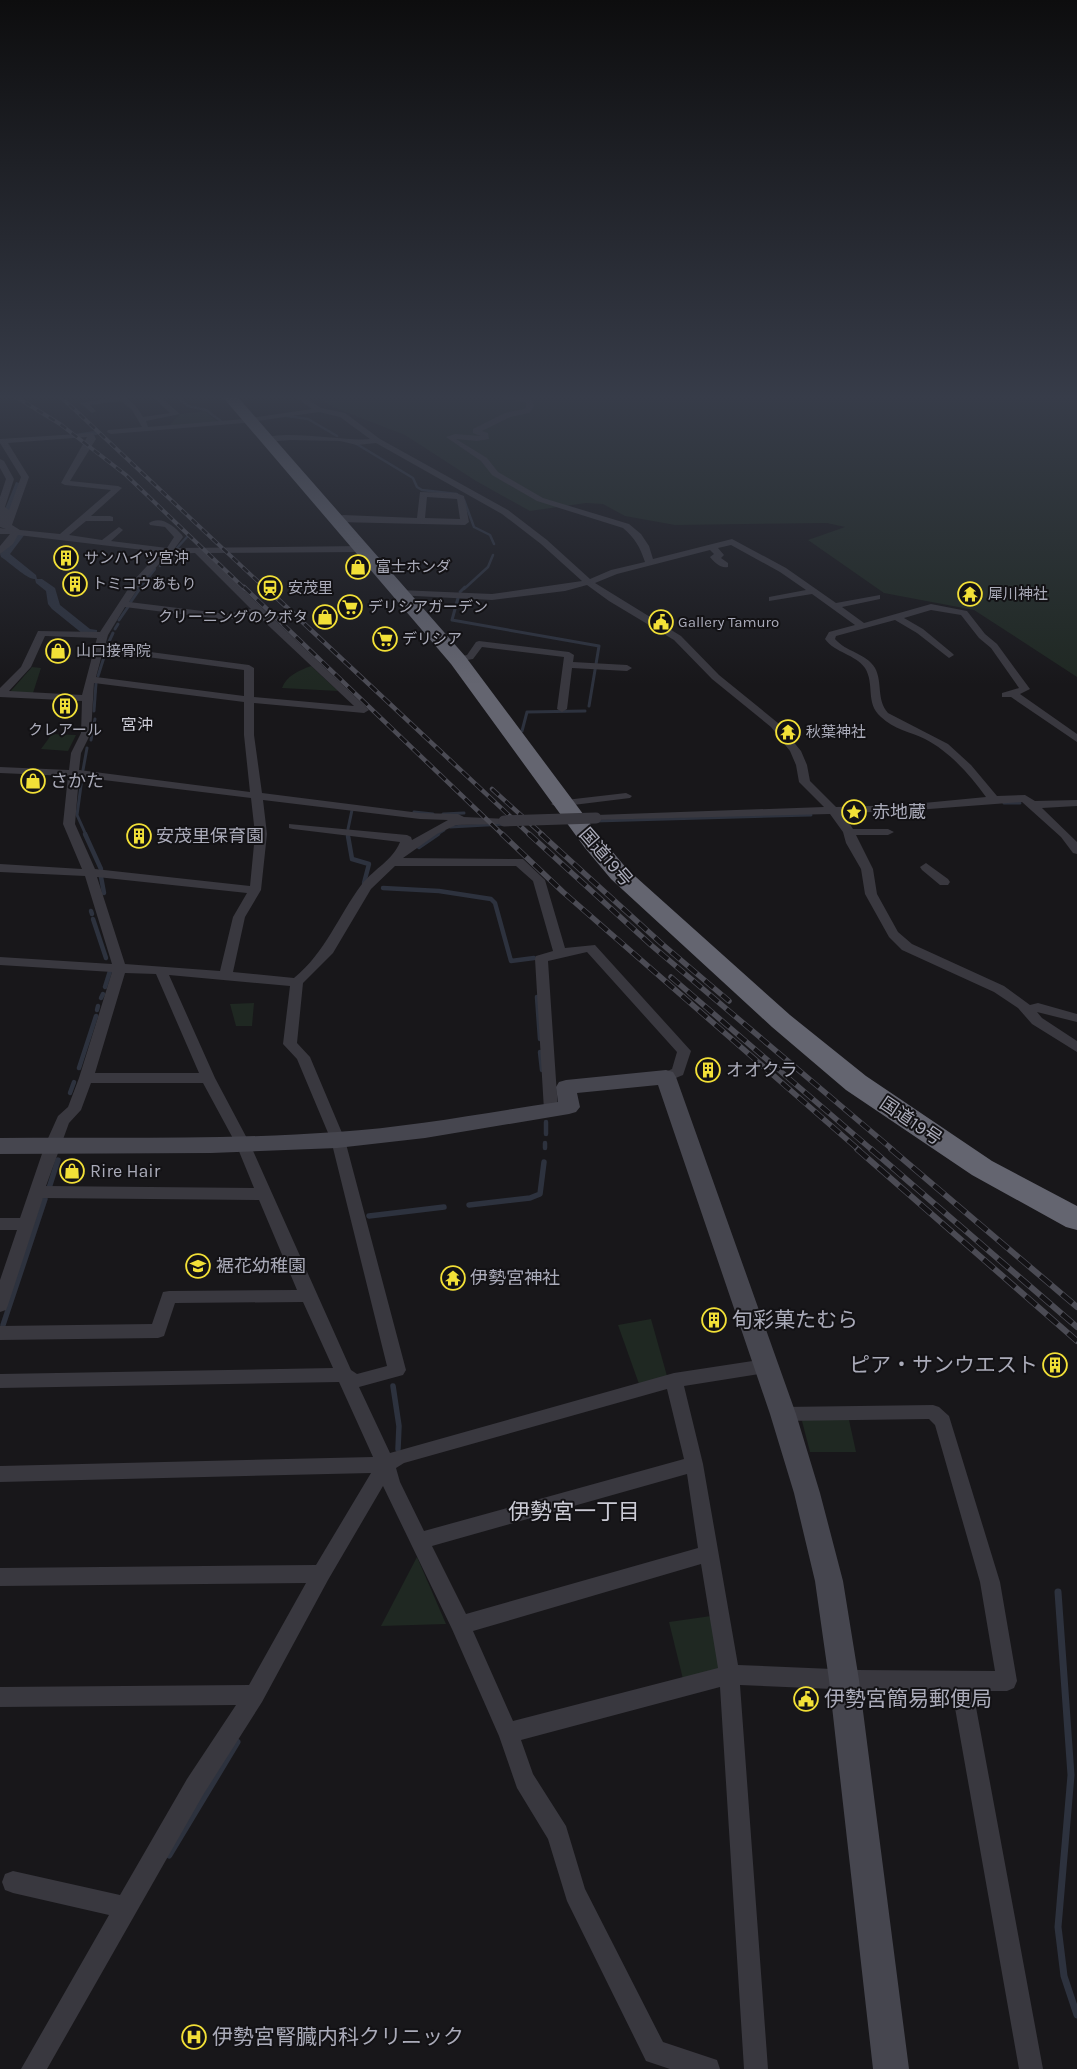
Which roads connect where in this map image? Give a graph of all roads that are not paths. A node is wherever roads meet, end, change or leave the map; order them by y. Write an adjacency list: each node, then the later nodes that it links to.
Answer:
1 (6, 492): 12 (street)
2 (20, 492): 15 (street)
3 (114, 492): 7 (street)
4 (312, 492): 9 (highway, 国道19号)
5 (468, 492): 25 (street)
6 (526, 492): 23 (street)
7 (82, 518): 8 (street); 16 (street)
8 (110, 519)
9 (337, 519): 10 (street); 19 (highway, 国道19号)
10 (421, 521): 10 (street)
11 (152, 523): 21 (street)
12 (0, 524)
13 (118, 530): 17 (street)
14 (0, 531): 15 (street)
15 (16, 531): 16 (street); 20 (street)
16 (62, 537): 17 (street)
17 (104, 542): 21 (street)
18 (712, 548): 23 (street); 24 (street); 26 (street)
19 (362, 549): 22 (street); 27 (highway, 国道19号)
20 (0, 551)
21 (168, 551): 22 (street); 30 (street)
22 (198, 552): 32 (street)
23 (650, 563): 25 (street)
24 (726, 565)
25 (590, 582): 27 (street); 55 (street)
26 (815, 591): 29 (street); 31 (street)
27 (399, 593): 38 (highway, 国道19号)
28 (877, 598): 31 (street)
29 (772, 599)
30 (122, 604): 32 (street); 35 (street)
31 (834, 606): 34 (street)
32 (258, 611): 44 (street)
33 (896, 617): 34 (street); 37 (street); 46 (street)
34 (863, 626): 51 (street)
35 (103, 635): 36 (street); 42 (street)
36 (99, 648): 41 (street); 44 (street)
37 (949, 656)
38 (458, 660): 39 (street); 53 (highway, 国道19号)
39 (568, 665): 40 (street); 45 (street)
40 (627, 668)
41 (90, 679): 43 (street); 44 (street)
42 (0, 693): 43 (street)
43 (87, 698): 48 (street)
44 (248, 699): 49 (street)
45 (562, 709)
46 (1077, 739)
47 (0, 770): 48 (street)
48 (73, 773): 49 (street); 64 (street)
49 (254, 795): 56 (street); 66 (street)
50 (626, 796): 53 (street)
51 (994, 800): 54 (street); 55 (street)
52 (1077, 803): 54 (street)
53 (560, 804): 86 (highway, 国道19号)
54 (1032, 805): 60 (street)
55 (833, 810): 56 (street, bridge); 58 (street)
56 (504, 821): 61 (street)
57 (293, 826): 61 (street)
58 (849, 832): 59 (street); 73 (street)
59 (888, 832)
60 (1077, 850)
61 (398, 858): 67 (street); 72 (street)
62 (926, 867): 65 (street)
63 (0, 868): 64 (street)
64 (90, 872): 66 (street); 69 (street)
65 (944, 882)
66 (255, 890): 71 (street)
67 (560, 953): 76 (street); 79 (street)
68 (0, 961): 69 (street)
69 (120, 968): 70 (street); 77 (street)
70 (163, 971): 71 (street); 78 (street)
71 (226, 975): 72 (street)
72 (297, 982): 80 (street)
73 (1028, 1010): 74 (street); 75 (street)
74 (1077, 1018)
75 (1077, 1047)
76 (666, 1077): 79 (street); 92 (street)
77 (86, 1078): 78 (street); 82 (street)
78 (208, 1078): 81 (street)
79 (551, 1110): 80 (street)
80 (338, 1140): 81 (street); 93 (street)
81 (243, 1144): 82 (street); 85 (street)
82 (52, 1145): 83 (street); 84 (street)
83 (0, 1146)
84 (36, 1192): 85 (street); 88 (street)
85 (262, 1194): 89 (street)
86 (1077, 1219)
87 (0, 1224): 88 (street)
88 (27, 1224): 90 (street)
89 (308, 1296): 91 (street); 93 (street)
90 (1, 1299)
91 (0, 1333)
92 (765, 1366): 94 (street); 96 (street)
93 (344, 1375): 95 (street); 98 (street)
94 (674, 1380): 97 (street); 98 (street)
95 (0, 1381)
96 (783, 1414): 106 (street); 107 (street)
97 (694, 1464): 100 (street); 101 (street)
98 (386, 1465): 99 (street); 100 (street); 102 (street)
99 (0, 1474)
100 (418, 1541): 104 (street)
101 (710, 1553): 104 (street); 105 (street)
102 (321, 1574): 103 (street); 108 (street)
103 (0, 1577)
104 (461, 1625): 110 (street)
105 (730, 1675): 106 (street); 110 (street); 115 (street)
106 (844, 1680): 107 (street); 116 (street)
107 (961, 1681): 117 (street)
108 (255, 1695): 109 (street); 112 (street)
109 (0, 1697)
110 (508, 1733): 114 (street)
111 (12, 1882): 112 (street)
112 (126, 1908): 113 (street)
113 (33, 2069)
114 (708, 2069)
115 (756, 2069)
116 (891, 2069)
117 (1031, 2069)

